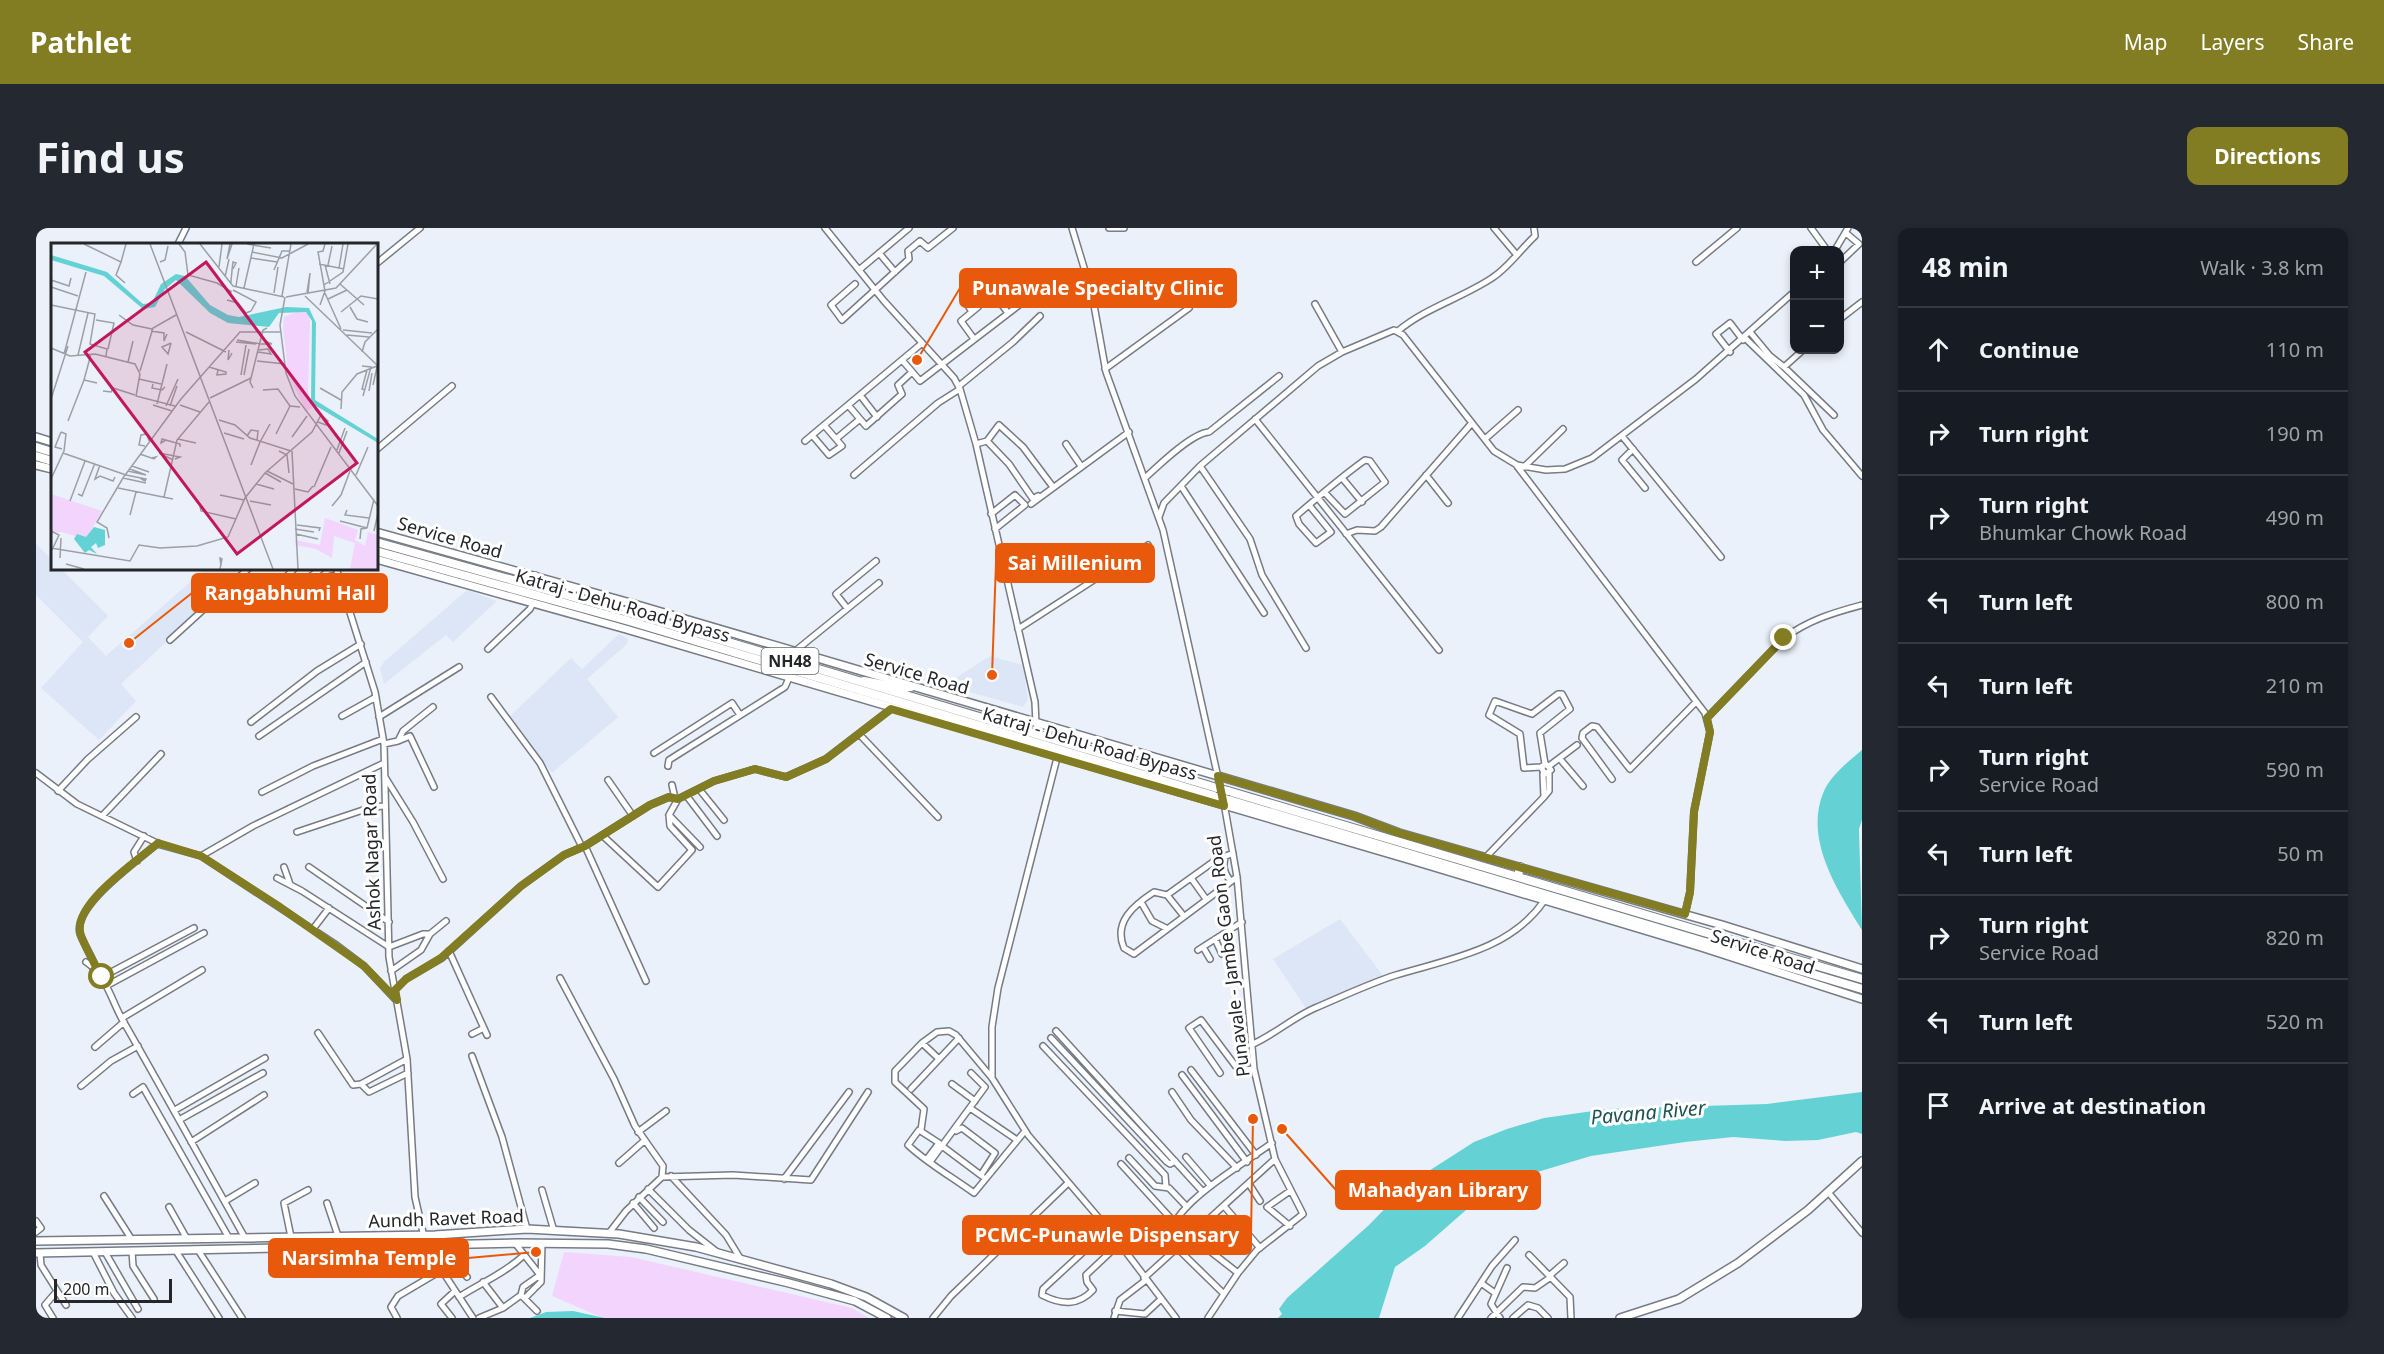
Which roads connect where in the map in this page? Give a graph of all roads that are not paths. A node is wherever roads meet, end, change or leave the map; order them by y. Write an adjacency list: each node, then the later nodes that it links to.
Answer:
1 (186, 228): 14 (street)
2 (420, 228): 20 (street)
3 (825, 228): 22 (street)
4 (909, 228): 17 (street)
5 (953, 228): 23 (street)
6 (1072, 228): 47 (street, Punavale - Jambe Gaon Road)
7 (1109, 228): 8 (street)
8 (1124, 228)
9 (1494, 228): 18 (street)
10 (1534, 228): 18 (street)
11 (1737, 228): 21 (street)
12 (1811, 228): 15 (street)
13 (1847, 229): 16 (street); 19 (street)
14 (178, 243)
15 (1824, 246)
16 (1836, 246)
17 (879, 253): 22 (street); 23 (street)
18 (1516, 254): 36 (street)
19 (1844, 258)
20 (378, 262)
21 (1696, 262)
22 (859, 270): 25 (street)
23 (895, 273): 25 (street)
24 (855, 284): 25 (street)
25 (875, 291): 40 (street)
26 (979, 293): 32 (street)
27 (1790, 295): 37 (street)
28 (1862, 302): 34 (street)
29 (1315, 304): 41 (street)
30 (978, 307): 32 (street)
31 (1189, 308): 47 (street)
32 (972, 312): 38 (street)
33 (1008, 313): 33 (street); 38 (street)
34 (1844, 315)
35 (1040, 316): 51 (street)
36 (1398, 331): 41 (street); 59 (street)
37 (1750, 332): 39 (street); 46 (street)
38 (974, 339): 45 (street)
39 (1744, 339): 42 (street); 42 (street); 87 (street)
40 (921, 344): 44 (street); 45 (street)
41 (1342, 352): 58 (street)
42 (1730, 352): 64 (street)
43 (1799, 354): 46 (street)
44 (902, 360): 48 (street); 52 (street)
45 (941, 364): 48 (street); 51 (street)
46 (1784, 367): 55 (street)
47 (1105, 369): 62 (street, Punavale - Jambe Gaon Road)
48 (912, 372): 56 (street)
49 (1279, 376): 88 (street)
50 (452, 386): 74 (street)
51 (959, 388): 71 (street); 85 (street)
52 (860, 395): 53 (street); 56 (street)
53 (849, 405): 57 (street); 60 (street)
54 (1518, 410): 67 (street)
55 (1834, 415)
56 (877, 417): 57 (street)
57 (860, 419): 66 (street)
58 (1255, 419): 82 (street); 94 (street)
59 (1472, 424): 67 (street); 86 (street)
60 (824, 425): 63 (street); 66 (street)
61 (1563, 429): 83 (street)
62 (1129, 432): 80 (street); 88 (street, Punavale - Jambe Gaon Road)
63 (812, 435): 66 (street); 68 (street)
64 (1622, 436): 75 (street); 83 (street)
65 (36, 437): 70 (main road)
66 (836, 439)
67 (1485, 440): 81 (street)
68 (805, 441)
69 (987, 441): 71 (street); 90 (street); 90 (street)
70 (51, 442)
71 (976, 444): 99 (street)
72 (1066, 444): 80 (street)
73 (36, 447): 76 (highway)
74 (378, 448)
75 (1633, 449): 92 (street); 107 (street)
76 (51, 452)
77 (36, 456): 78 (highway)
78 (51, 461)
79 (36, 465): 84 (main road)
80 (1081, 465): 90 (street)
81 (1517, 465): 83 (street); 144 (street)
82 (1200, 466): 91 (street); 129 (street)
83 (1524, 467)
84 (51, 469)
85 (854, 475)
86 (1426, 475): 96 (street); 103 (street)
87 (1862, 476)
88 (1145, 478): 100 (street, Punavale - Jambe Gaon Road)
89 (1342, 479): 93 (street); 95 (street); 95 (street)
90 (1053, 486): 97 (street)
91 (1181, 486): 100 (street); 123 (street)
92 (1645, 488)
93 (1325, 493): 94 (street); 95 (street)
94 (1318, 498): 98 (street); 103 (street)
95 (1362, 502)
96 (1448, 503)
97 (1030, 504)
98 (1309, 505): 98 (street)
99 (992, 514): 101 (street); 101 (street)
100 (1159, 519): 168 (street, Punavale - Jambe Gaon Road)
101 (995, 529): 124 (street)
102 (378, 533): 114 (main road, Service Road)
103 (1346, 534): 131 (street)
104 (378, 543): 116 (highway, Katraj - Dehu Road Bypass / NH48)
105 (1148, 545): 124 (street)
106 (378, 552): 126 (highway, Katraj - Dehu Road Bypass / NH48)
107 (1721, 557)
108 (378, 560): 119 (main road, Service Road)
109 (876, 561): 122 (street)
110 (247, 570): 125 (street)
111 (293, 570): 120 (street)
112 (320, 570): 117 (street)
113 (337, 571): 118 (street); 127 (street, Ashok Nagar Road)
114 (535, 576): 116 (highway); 132 (main road, Service Road)
115 (879, 583): 122 (street)
116 (531, 585): 135 (highway, Katraj - Dehu Road Bypass / NH48)
117 (278, 599)
118 (311, 599)
119 (533, 603): 128 (main road, Service Road); 130 (street)
120 (258, 604)
121 (1862, 605): 151 (street)
122 (847, 608): 132 (street)
123 (1264, 613)
124 (1018, 629): 153 (street)
125 (170, 640)
126 (690, 640): 128 (highway); 161 (highway, Katraj - Dehu Road Bypass / NH48)
127 (361, 644): 134 (street, Ashok Nagar Road); 152 (street)
128 (683, 646): 139 (main road, Service Road)
129 (1306, 648)
130 (488, 649)
131 (1439, 650)
132 (794, 652): 133 (main road, Service Road)
133 (806, 656): 135 (highway); 136 (main road, Service Road)
134 (366, 662): 142 (street, Ashok Nagar Road); 155 (street)
135 (794, 662): 138 (highway, Katraj - Dehu Road Bypass / NH48)
136 (835, 664): 138 (highway); 141 (main road, Service Road)
137 (459, 667): 150 (street)
138 (833, 674): 140 (highway, Katraj - Dehu Road Bypass / NH48)
139 (789, 678): 146 (main road, Service Road); 147 (street)
140 (860, 682): 141 (highway); 179 (highway, Katraj - Dehu Road Bypass / NH48, bridge)
141 (910, 687): 153 (main road, Service Road)
142 (376, 697): 148 (street); 150 (street, Ashok Nagar Road)
143 (491, 697): 191 (street)
144 (1696, 702): 151 (street); 169 (street)
145 (433, 707): 157 (street)
146 (891, 709): 154 (street); 161 (main road, Service Road)
147 (740, 715): 159 (street); 164 (street)
148 (342, 716)
149 (136, 717): 175 (street)
150 (379, 717): 156 (street, Ashok Nagar Road)
151 (1707, 718): 213 (street)
152 (251, 723)
153 (1036, 724): 168 (main road, Service Road)
154 (860, 735): 174 (street); 184 (street)
155 (259, 736)
156 (383, 741): 157 (street); 163 (street, Ashok Nagar Road); 176 (street)
157 (398, 741): 173 (street)
158 (1577, 745): 162 (street)
159 (654, 753)
160 (160, 754): 181 (street)
161 (1058, 754): 179 (main road, Service Road); 179 (highway, Katraj - Dehu Road Bypass / NH48, bridge); 265 (street)
162 (1560, 759): 165 (street); 172 (street)
163 (384, 763): 167 (street, Ashok Nagar Road); 194 (street)
164 (668, 766)
165 (1545, 769): 165 (street); 196 (street)
166 (36, 773): 175 (street)
167 (384, 776): 180 (street, Ashok Nagar Road); 205 (street)
168 (1218, 776): 179 (street, Punavale - Jambe Gaon Road); 196 (main road, Service Road)
169 (1612, 779)
170 (608, 780): 183 (street)
171 (672, 785): 178 (street)
172 (1583, 786)
173 (434, 787)
174 (699, 789): 177 (street); 185 (street)
175 (58, 791): 181 (street)
176 (262, 792)
177 (686, 795): 178 (street); 189 (street)
178 (677, 798): 182 (street); 183 (street)
179 (1227, 799): 193 (street, Punavale - Jambe Gaon Road); 201 (highway, Katraj - Dehu Road Bypass / NH48); 210 (main road, Service Road); 238 (highway, Katraj - Dehu Road Bypass / NH48)
180 (384, 806): 186 (street); 216 (street, Ashok Nagar Road)
181 (103, 815): 188 (street)
182 (669, 815): 187 (street); 192 (street)
183 (633, 816): 187 (street)
184 (938, 817)
185 (724, 820)
186 (297, 832)
187 (602, 835): 191 (street)
188 (144, 836): 190 (street); 197 (street)
189 (717, 836)
190 (158, 843): 194 (street); 197 (street)
191 (583, 846): 225 (street); 236 (street)
192 (700, 847)
193 (1233, 853): 195 (street); 202 (street, Punavale - Jambe Gaon Road)
194 (201, 856): 220 (street)
195 (1226, 856): 204 (street); 206 (street)
196 (1485, 858): 200 (main road, Service Road)
197 (137, 861): 229 (street)
198 (284, 867): 207 (street)
199 (309, 867): 216 (street)
200 (1520, 867): 201 (highway); 213 (main road, Service Road)
201 (1518, 876): 235 (highway, Katraj - Dehu Road Bypass / NH48)
202 (1237, 877): 206 (street); 217 (street, Punavale - Jambe Gaon Road)
203 (276, 878): 207 (street)
204 (1191, 878): 208 (street); 209 (street)
205 (443, 879)
206 (1231, 881): 209 (street)
207 (290, 884): 212 (street)
208 (1167, 895): 211 (street); 214 (street)
209 (1206, 899): 214 (street)
210 (1544, 901): 240 (main road, Service Road); 251 (street)
211 (1141, 902): 219 (street); 219 (street)
212 (329, 908): 220 (street); 224 (street)
213 (1685, 914): 230 (main road, Service Road)
214 (1183, 915): 219 (street)
215 (446, 921): 222 (street)
216 (389, 922): 224 (street, Ashok Nagar Road)
217 (1242, 922): 223 (street); 251 (street, Punavale - Jambe Gaon Road)
218 (194, 928): 233 (street)
219 (1166, 928)
220 (313, 929): 241 (street)
221 (204, 933): 237 (street)
222 (430, 934): 224 (street); 232 (street)
223 (1215, 939): 226 (street); 227 (street)
224 (389, 947): 232 (street, Ashok Nagar Road)
225 (449, 951): 239 (street); 243 (street)
226 (1222, 954)
227 (1210, 959)
228 (86, 962): 229 (street)
229 (96, 968): 233 (street)
230 (1862, 969)
231 (202, 970): 242 (street)
232 (391, 971): 239 (street, Ashok Nagar Road)
233 (102, 977): 237 (street)
234 (560, 978): 284 (street)
235 (1862, 979)
236 (646, 981)
237 (106, 986): 242 (street)
238 (1862, 989)
239 (395, 990): 241 (street, Ashok Nagar Road)
240 (1862, 999)
241 (397, 1000): 258 (street, Ashok Nagar Road)
242 (123, 1020): 252 (street); 254 (street)
243 (484, 1028): 246 (street); 247 (street)
244 (1056, 1031): 295 (street)
245 (318, 1034): 268 (street)
246 (472, 1034)
247 (487, 1035)
248 (959, 1038): 250 (street); 257 (street); 265 (street)
249 (1052, 1038): 295 (street)
250 (922, 1043): 257 (street); 282 (street)
251 (1251, 1045): 259 (street, Punavale - Jambe Gaon Road)
252 (138, 1046): 270 (street); 279 (street)
253 (1043, 1046): 309 (street)
254 (95, 1047)
255 (472, 1056): 331 (street)
256 (265, 1058): 279 (street)
257 (938, 1058): 271 (street)
258 (407, 1059): 262 (street, Ashok Nagar Road); 268 (street)
259 (1254, 1069): 264 (street); 288 (street, Punavale - Jambe Gaon Road)
260 (1191, 1070): 290 (street)
261 (264, 1073): 281 (street)
262 (408, 1073): 268 (street); 336 (street, Ashok Nagar Road)
263 (971, 1073): 267 (street)
264 (1220, 1073)
265 (990, 1075): 267 (street); 283 (street)
266 (1182, 1075): 297 (street)
267 (981, 1081): 277 (street)
268 (362, 1084)
269 (952, 1084): 277 (street)
270 (81, 1086)
271 (911, 1089)
272 (849, 1092): 304 (street)
273 (868, 1092): 304 (street)
274 (1172, 1092): 300 (street)
275 (133, 1094): 340 (street)
276 (264, 1095): 287 (street)
277 (975, 1101): 278 (street)
278 (970, 1108): 285 (street); 289 (street)
279 (175, 1110): 281 (street)
280 (666, 1111): 284 (street)
281 (179, 1120): 287 (street)
282 (921, 1130): 294 (street); 294 (street)
283 (1025, 1131): 285 (street); 306 (street)
284 (638, 1132): 286 (street)
285 (1017, 1140): 303 (street)
286 (644, 1141): 298 (street); 302 (street)
287 (191, 1142): 319 (street)
288 (1272, 1143): 290 (street); 293 (street, Punavale - Jambe Gaon Road)
289 (943, 1147): 294 (street); 303 (street); 303 (street)
290 (1256, 1155): 297 (street)
291 (1186, 1157): 308 (street)
292 (1129, 1158): 309 (street)
293 (1275, 1159): 307 (street); 313 (street, Punavale - Jambe Gaon Road)
294 (929, 1160): 303 (street)
295 (1175, 1161): 314 (street)
296 (1862, 1161): 315 (main road)
297 (1247, 1162): 300 (street)
298 (619, 1163)
299 (1121, 1164): 327 (street)
300 (1237, 1168): 308 (street)
301 (671, 1176): 302 (street); 304 (street); 362 (street)
302 (662, 1177): 310 (street)
303 (983, 1177)
304 (784, 1179)
305 (255, 1183): 319 (street)
306 (1067, 1184): 330 (street); 400 (street)
307 (1249, 1184): 318 (street); 322 (street)
308 (1210, 1185): 314 (street)
309 (1166, 1187): 324 (street)
310 (648, 1189): 317 (street); 359 (street)
311 (308, 1190): 338 (street)
312 (542, 1190): 332 (street)
313 (1290, 1191): 328 (street, Punavale - Jambe Gaon Road); 328 (street)
314 (1203, 1192): 324 (street)
315 (1828, 1192): 335 (street); 408 (main road)
316 (104, 1196): 343 (street)
317 (639, 1197): 321 (street); 326 (street)
318 (1260, 1200)
319 (225, 1201): 341 (street)
320 (327, 1203): 337 (street)
321 (633, 1203): 329 (street); 334 (street)
322 (1224, 1206): 339 (street); 351 (street)
323 (169, 1207): 342 (street)
324 (1187, 1207): 327 (street)
325 (36, 1221): 333 (street)
326 (663, 1222)
327 (1175, 1223): 357 (street)
328 (1290, 1226): 351 (street)
329 (654, 1228)
330 (1108, 1229): 348 (street); 348 (street)
331 (527, 1230): 332 (main road, Aundh Ravet Road); 336 (main road, Aundh Ravet Road)
332 (554, 1231): 334 (main road, Aundh Ravet Road)
333 (36, 1232)
334 (609, 1233): 359 (main road, Aundh Ravet Road)
335 (1862, 1233)
336 (424, 1235): 337 (main road, Aundh Ravet Road); 349 (street, Ashok Nagar Road)
337 (338, 1236): 338 (main road, Aundh Ravet Road)
338 (291, 1237): 341 (main road, Aundh Ravet Road)
339 (1191, 1237): 350 (street); 366 (street)
340 (229, 1238): 341 (main road, Aundh Ravet Road); 342 (main road, Aundh Ravet Road)
341 (245, 1238)
342 (187, 1239): 343 (main road, Aundh Ravet Road)
343 (132, 1240): 345 (main road, Aundh Ravet Road)
344 (1515, 1240): 372 (street)
345 (36, 1241)
346 (515, 1243): 347 (main road, Aundh Ravet Road); 349 (main road, Aundh Ravet Road); 361 (street)
347 (542, 1243): 367 (street); 398 (main road, Aundh Ravet Road)
348 (1120, 1243): 370 (street)
349 (426, 1246): 352 (main road, Aundh Ravet Road); 365 (street)
350 (1177, 1248): 357 (street); 378 (street)
351 (1260, 1248): 366 (street)
352 (198, 1250): 354 (main road, Aundh Ravet Road); 394 (street)
353 (132, 1251): 354 (main road, Aundh Ravet Road); 356 (main road, Aundh Ravet Road); 381 (street)
354 (176, 1251): 393 (street)
355 (93, 1252): 356 (main road, Aundh Ravet Road); 358 (main road, Aundh Ravet Road); 392 (street)
356 (105, 1252): 385 (street)
357 (1170, 1252): 370 (street)
358 (38, 1253): 375 (street)
359 (719, 1253): 362 (main road, Aundh Ravet Road)
360 (1529, 1255): 368 (street)
361 (523, 1256): 367 (street); 371 (street)
362 (741, 1258): 399 (main road, Aundh Ravet Road)
363 (1564, 1263): 368 (street)
364 (1507, 1268): 373 (street)
365 (444, 1272): 369 (street); 376 (street); 395 (street)
366 (1238, 1273): 378 (street)
367 (540, 1275): 379 (street)
368 (1550, 1276): 389 (street); 407 (street)
369 (467, 1277)
370 (1145, 1279): 382 (street); 387 (street)
371 (483, 1282): 380 (street); 384 (street)
372 (1481, 1283): 377 (street); 404 (street)
373 (1499, 1283): 374 (street); 377 (street)
374 (1506, 1288)
375 (57, 1291): 383 (street); 391 (street)
376 (455, 1291): 380 (street); 390 (street)
377 (1495, 1293): 389 (street)
378 (1224, 1294): 403 (street)
379 (524, 1296): 384 (street); 386 (street)
380 (459, 1297): 396 (street)
381 (153, 1299)
382 (1160, 1300): 388 (street); 402 (street)
383 (66, 1305)
384 (503, 1308): 397 (street)
385 (138, 1309)
386 (537, 1311)
387 (1115, 1311): 388 (street); 401 (street)
388 (1144, 1316)
389 (1496, 1316)
390 (449, 1317)
391 (53, 1318)
392 (132, 1318)
393 (219, 1318)
394 (242, 1318)
395 (397, 1318)
396 (473, 1318)
397 (479, 1318)
398 (887, 1318)
399 (904, 1318)
400 (933, 1318)
401 (1114, 1318)
402 (1176, 1318)
403 (1208, 1318)
404 (1458, 1318)
405 (1513, 1318): 406 (street)
406 (1548, 1318)
407 (1571, 1318)
408 (1620, 1318)

